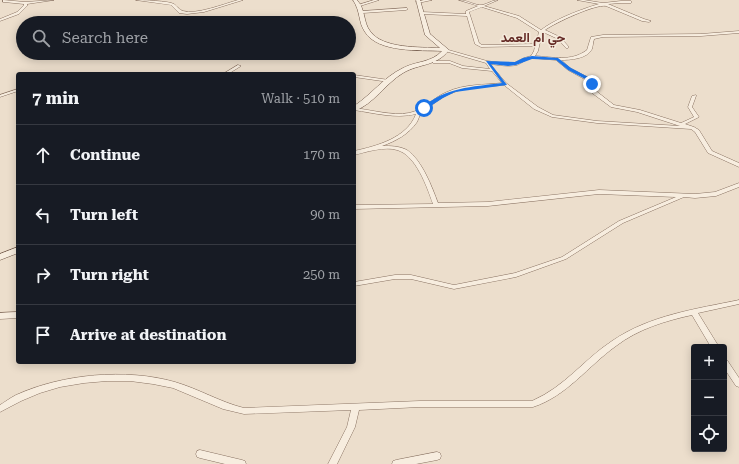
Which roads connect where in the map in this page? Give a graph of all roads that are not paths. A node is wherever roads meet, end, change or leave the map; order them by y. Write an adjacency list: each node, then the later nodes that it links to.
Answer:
1 (10, 0): 11 (street)
2 (52, 0): 15 (street)
3 (138, 0): 12 (street)
4 (241, 0): 12 (street)
5 (356, 0): 17 (street)
6 (377, 0): 17 (street)
7 (430, 0): 13 (street)
8 (461, 0): 18 (street)
9 (496, 0): 18 (street)
10 (578, 0): 16 (street)
11 (2, 1): 15 (street)
12 (153, 1)
13 (418, 1): 21 (street)
14 (630, 2): 16 (street)
15 (25, 3): 23 (street)
16 (603, 4): 26 (street); 27 (street)
17 (360, 5): 20 (street)
18 (481, 6): 24 (street); 27 (street)
19 (406, 9): 20 (street)
20 (363, 12): 31 (street)
21 (422, 12): 24 (street); 31 (street)
22 (0, 16): 23 (street)
23 (12, 16): 25 (street)
24 (468, 16): 29 (street)
25 (0, 20)
26 (649, 21)
27 (542, 30): 29 (street); 30 (street)
28 (739, 32): 33 (street)
29 (537, 45): 32 (street)
30 (567, 47)
31 (446, 50): 34 (street); 35 (street)
32 (532, 57): 33 (street); 35 (street)
33 (557, 59): 48 (street)
34 (434, 62): 37 (street); 40 (street)
35 (487, 62): 37 (street)
36 (239, 66): 38 (street)
37 (493, 70): 41 (street)
38 (228, 72)
39 (356, 76): 40 (street)
40 (389, 81): 45 (street)
41 (505, 84): 47 (street); 49 (street)
42 (16, 91): 43 (street)
43 (0, 96)
44 (694, 96): 48 (street)
45 (356, 108)
46 (356, 109): 47 (street)
47 (419, 111): 50 (street)
48 (682, 124): 49 (street)
49 (692, 128): 52 (street)
50 (372, 149): 51 (street); 55 (street)
51 (356, 153)
52 (739, 165)
53 (739, 185): 54 (street)
54 (682, 197): 55 (street); 59 (street)
55 (436, 205): 56 (street)
56 (356, 207)
57 (16, 251): 58 (street)
58 (0, 257)
59 (356, 284)
60 (739, 302): 61 (street)
61 (694, 312): 64 (street); 67 (street)
62 (16, 315): 63 (street)
63 (0, 316)
64 (713, 344)
65 (727, 366): 66 (street)
66 (739, 384)
67 (356, 407): 68 (street); 72 (street)
68 (0, 409)
69 (200, 454): 71 (street)
70 (437, 456): 73 (street)
71 (242, 464)
72 (332, 464)
73 (396, 464)

